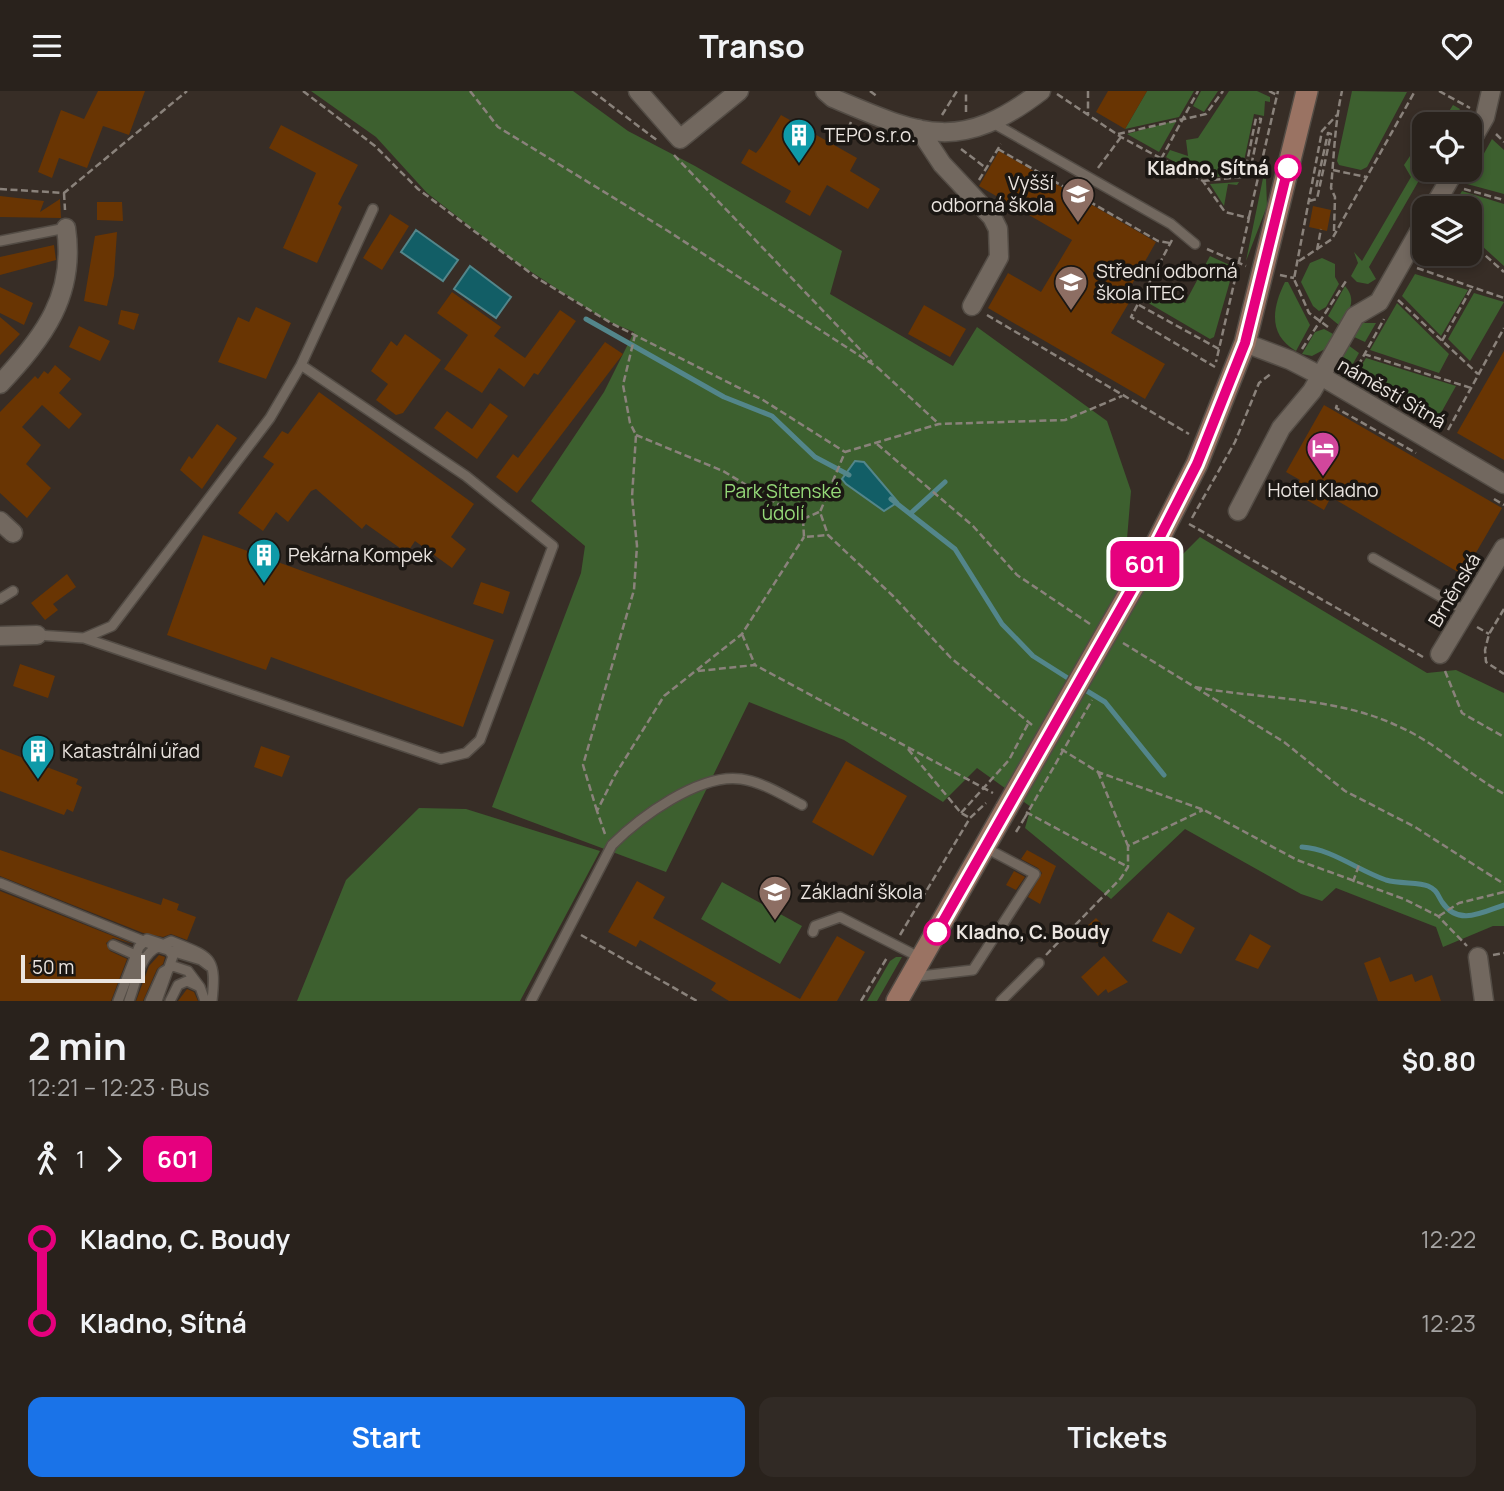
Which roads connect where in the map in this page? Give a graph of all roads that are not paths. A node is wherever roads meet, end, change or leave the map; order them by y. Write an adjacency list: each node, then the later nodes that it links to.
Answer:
1 (638, 91): 2 (street)
2 (739, 91)
3 (825, 91): 8 (street)
4 (1041, 91): 7 (street)
5 (1307, 91): 16 (street)
6 (1491, 91): 9 (street)
7 (993, 123): 8 (street); 13 (lane)
8 (919, 129): 15 (street)
9 (1482, 130)
10 (373, 209): 17 (lane)
11 (66, 228): 12 (lane); 19 (street)
12 (0, 241)
13 (1195, 244)
14 (1412, 249): 18 (street, náměstí Sítná)
15 (972, 306)
16 (1245, 343): 18 (street, náměstí Sítná); 32 (street, bridge)
17 (301, 365): 29 (lane); 29 (lane)
18 (1321, 376): 20 (street, náměstí Sítná); 21 (street, náměstí Sítná)
19 (0, 384)
20 (1504, 484)
21 (1238, 511)
22 (1504, 548): 26 (street, Brněnská)
23 (1373, 558): 26 (lane)
24 (13, 591): 25 (lane)
25 (0, 599)
26 (1466, 611): 30 (street, Brněnská)
27 (29, 634): 28 (street); 29 (lane)
28 (0, 636)
29 (84, 638)
30 (1440, 654)
31 (802, 805): 52 (lane)
32 (984, 847): 39 (street); 42 (lane)
33 (0, 883): 35 (lane); 37 (lane)
34 (813, 932): 39 (lane)
35 (147, 939): 45 (lane); 48 (lane)
36 (113, 945): 40 (lane)
37 (158, 947): 40 (lane); 51 (lane)
38 (1478, 957): 55 (street)
39 (922, 959): 42 (street)
40 (144, 961): 46 (lane)
41 (1039, 963): 54 (lane)
42 (911, 978): 53 (street)
43 (187, 981): 44 (lane); 48 (lane); 49 (lane)
44 (200, 987): 47 (lane); 50 (lane)
45 (118, 1001)
46 (129, 1001)
47 (150, 1001)
48 (158, 1001)
49 (170, 1001)
50 (205, 1001)
51 (212, 1001)
52 (531, 1001)
53 (897, 1001)
54 (1001, 1001)
55 (1484, 1001)

